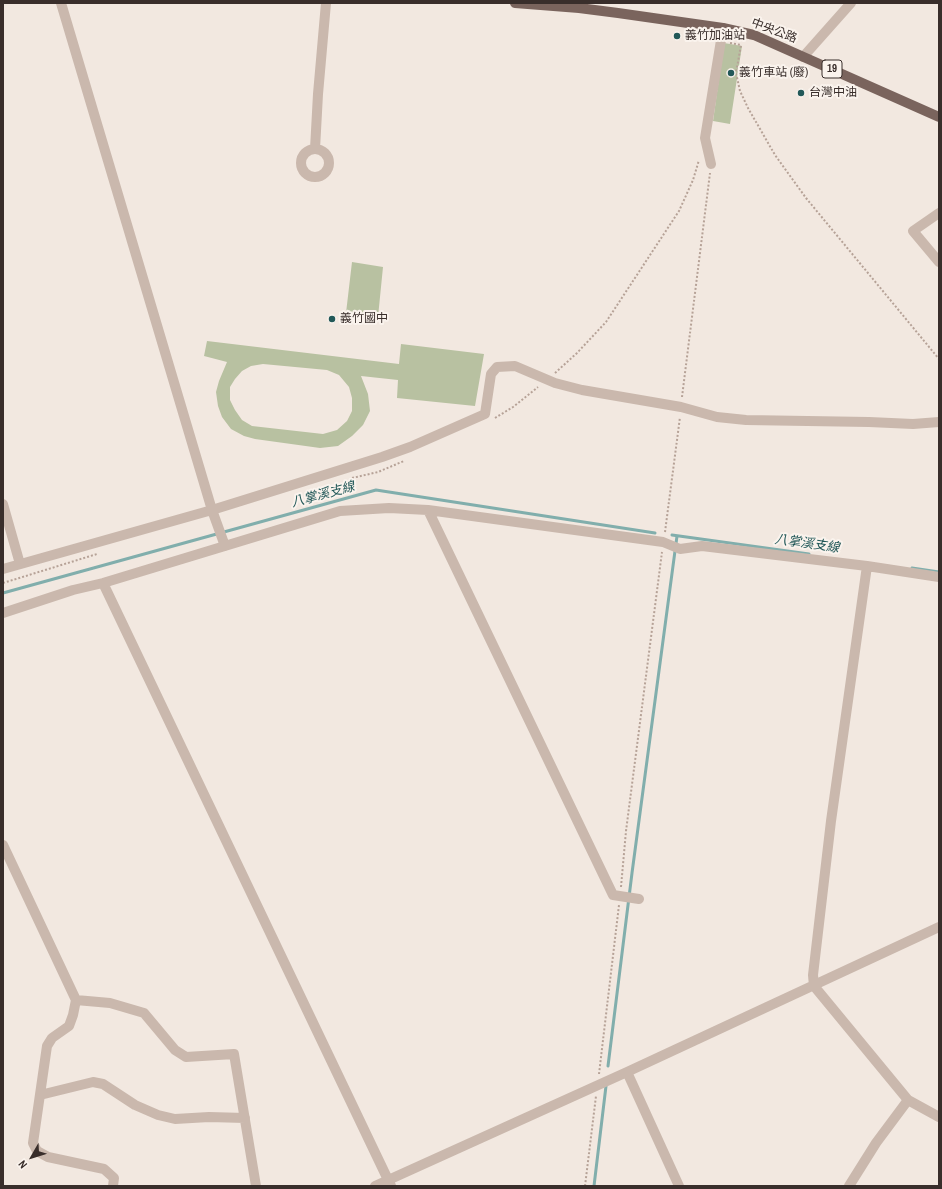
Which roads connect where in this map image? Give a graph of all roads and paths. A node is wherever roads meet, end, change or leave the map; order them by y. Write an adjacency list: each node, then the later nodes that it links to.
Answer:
1 (61, 3): 18 (street)
2 (326, 3): 10 (street)
3 (515, 3): 5 (main road, 中央公路 / 19)
4 (851, 3): 8 (street)
5 (582, 5): 6 (main road, 中央公路 / 19)
6 (723, 28): 7 (street); 8 (main road, 中央公路 / 19)
7 (721, 42): 11 (street); 14 (path)
8 (803, 57): 9 (main road, 中央公路 / 19)
9 (939, 117)
10 (315, 149)
11 (711, 164): 15 (path)
12 (939, 213): 13 (street)
13 (939, 262)
14 (939, 359)
15 (681, 408): 16 (street); 18 (street); 21 (path)
16 (939, 422)
17 (3, 504): 22 (street)
18 (212, 510): 20 (street); 22 (street)
19 (428, 510): 20 (street); 21 (street); 29 (street)
20 (224, 542): 26 (street)
21 (666, 543): 23 (street); 29 (path)
22 (20, 564): 24 (street)
23 (867, 566): 25 (street); 31 (street)
24 (3, 569)
25 (939, 577)
26 (103, 583): 27 (street); 39 (street)
27 (3, 614)
28 (3, 845): 32 (street)
29 (629, 898): 34 (path)
30 (939, 927): 31 (street)
31 (814, 986): 33 (street); 36 (street)
32 (76, 1000): 35 (street); 38 (street)
33 (626, 1072): 34 (street); 44 (street)
34 (598, 1084): 39 (street); 43 (path)
35 (40, 1095): 38 (street); 40 (street)
36 (908, 1100): 37 (street); 45 (street)
37 (939, 1117)
38 (245, 1118): 41 (street)
39 (390, 1183): 42 (street)
40 (112, 1186)
41 (256, 1186)
42 (375, 1186)
43 (585, 1186)
44 (679, 1186)
45 (849, 1186)

